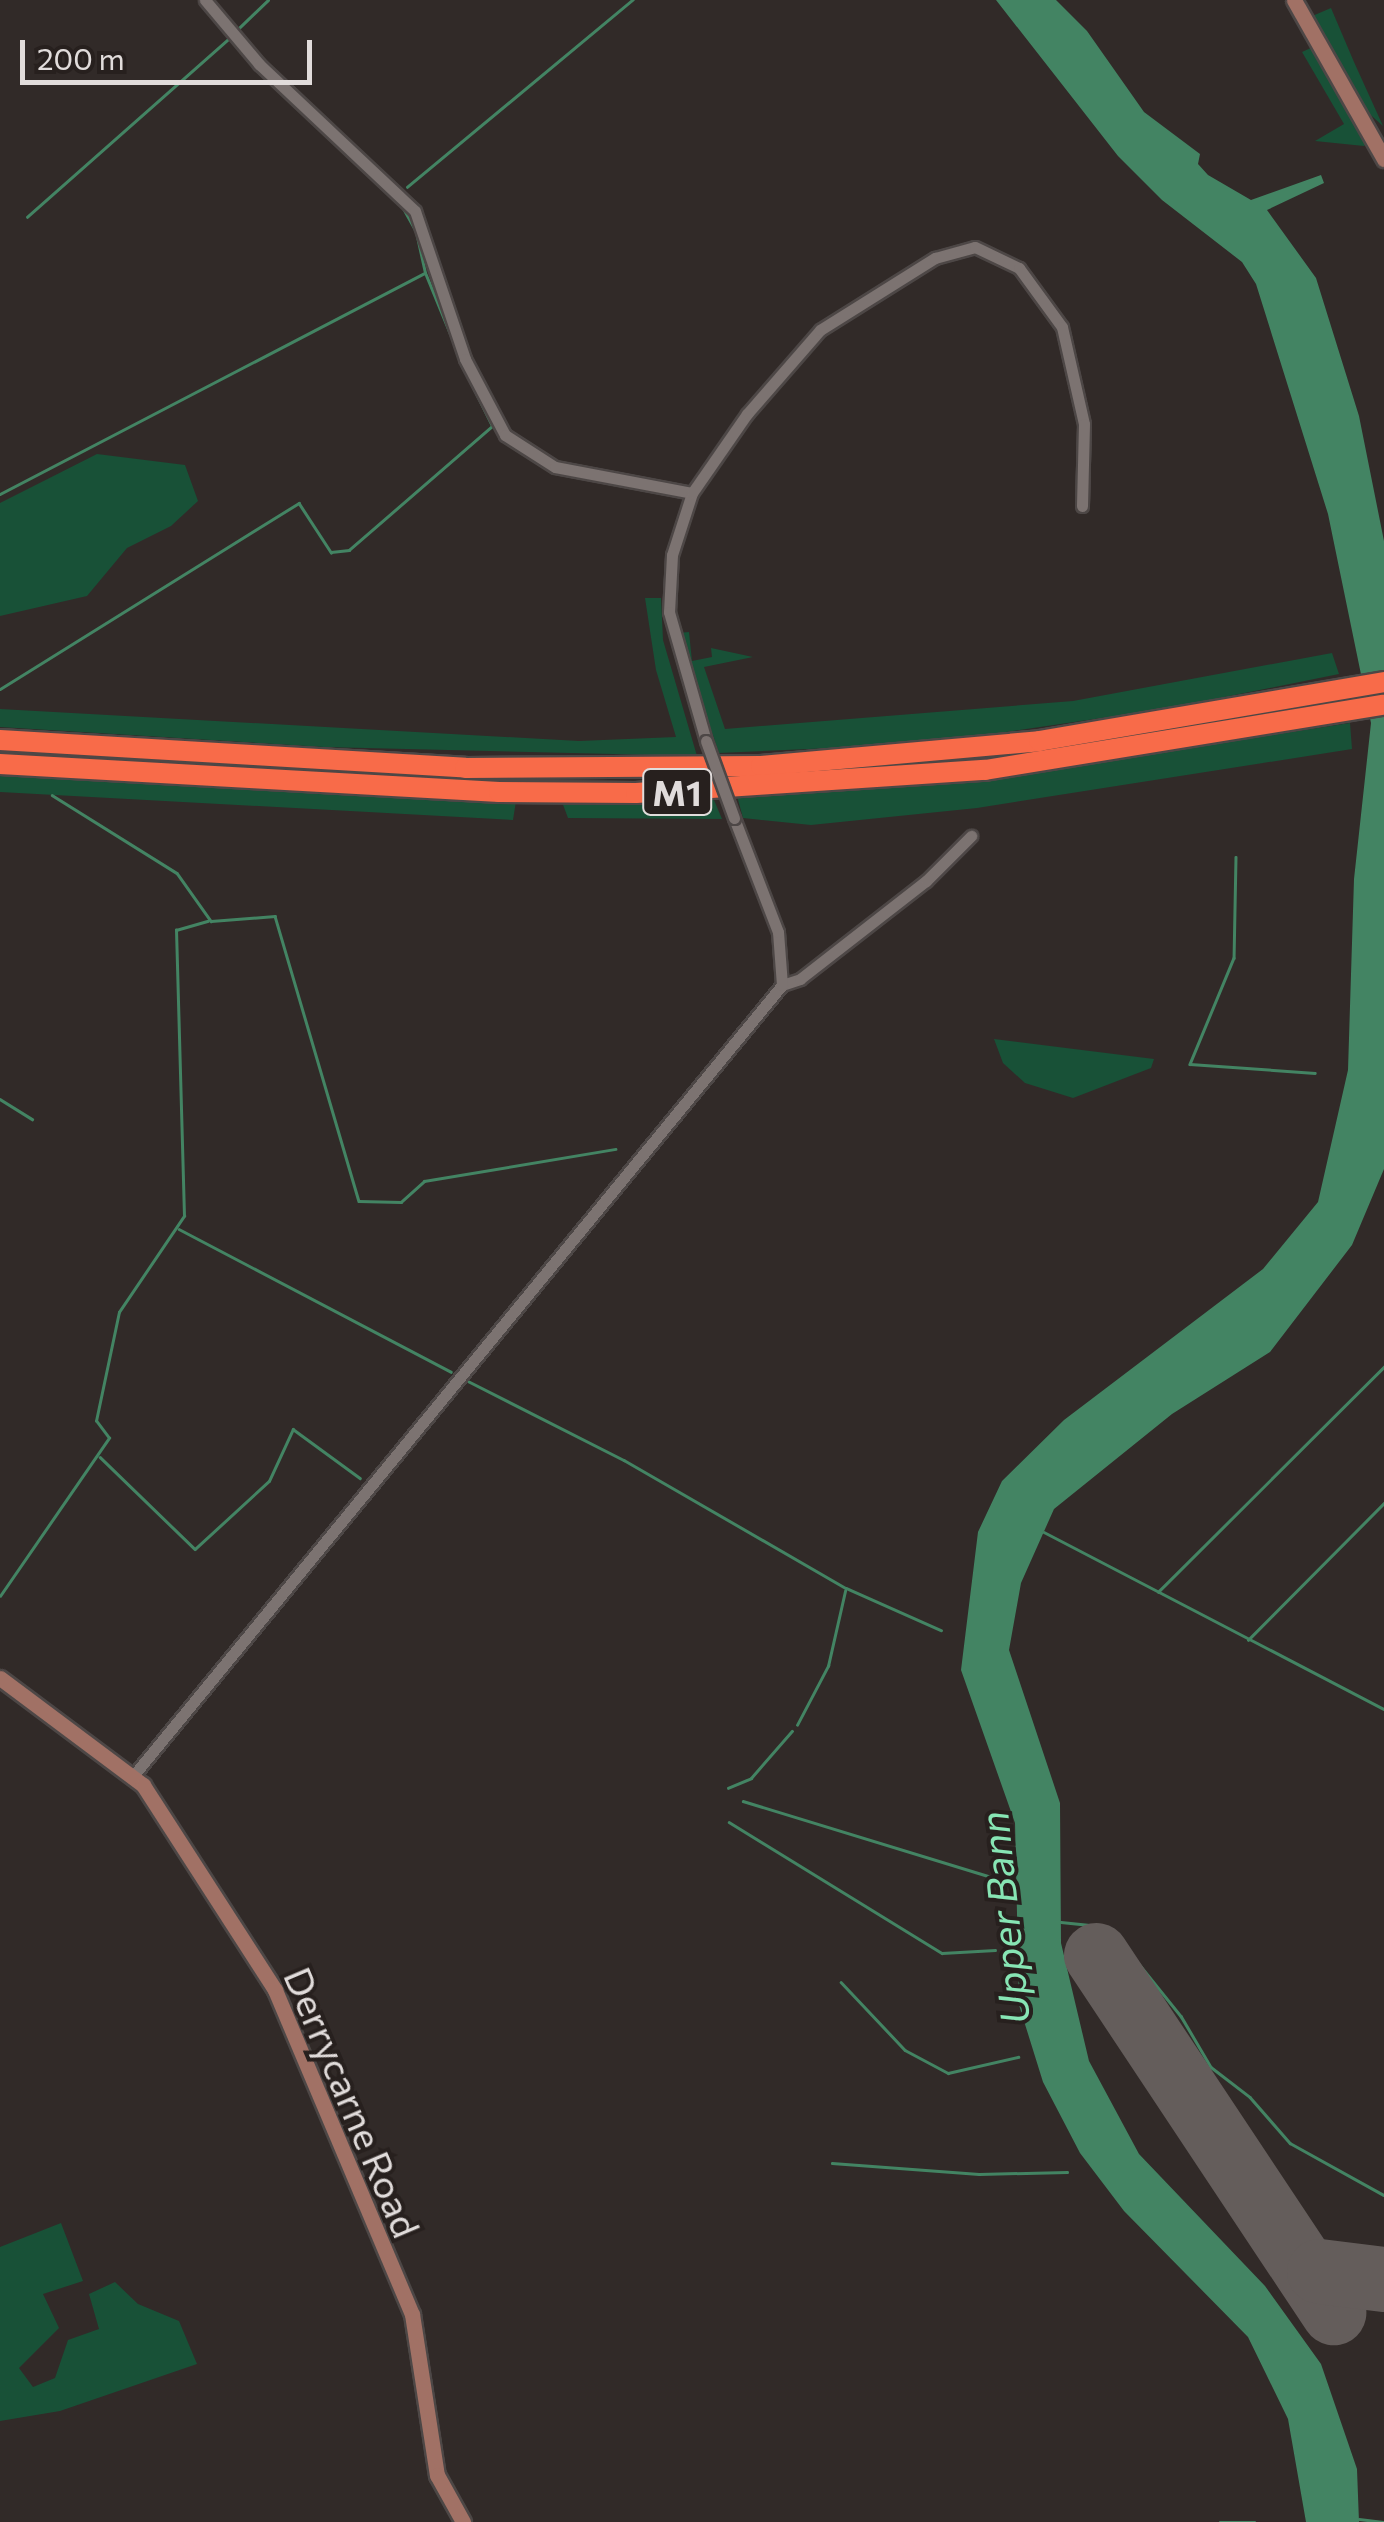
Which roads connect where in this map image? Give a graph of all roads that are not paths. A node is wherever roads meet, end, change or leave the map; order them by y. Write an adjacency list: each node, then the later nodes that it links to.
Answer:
1 (204, 0): 4 (street)
2 (1294, 0): 3 (street)
3 (1384, 159)
4 (692, 493): 5 (street); 11 (street, bridge)
5 (1082, 506)
6 (1384, 682): 8 (highway, M1)
7 (1384, 705): 9 (highway, M1)
8 (0, 740)
9 (0, 764)
10 (971, 836): 11 (street)
11 (782, 985): 13 (street)
12 (0, 1678): 13 (street, Derrycarne Road)
13 (133, 1776): 14 (street, Derrycarne Road)
14 (463, 2522)

